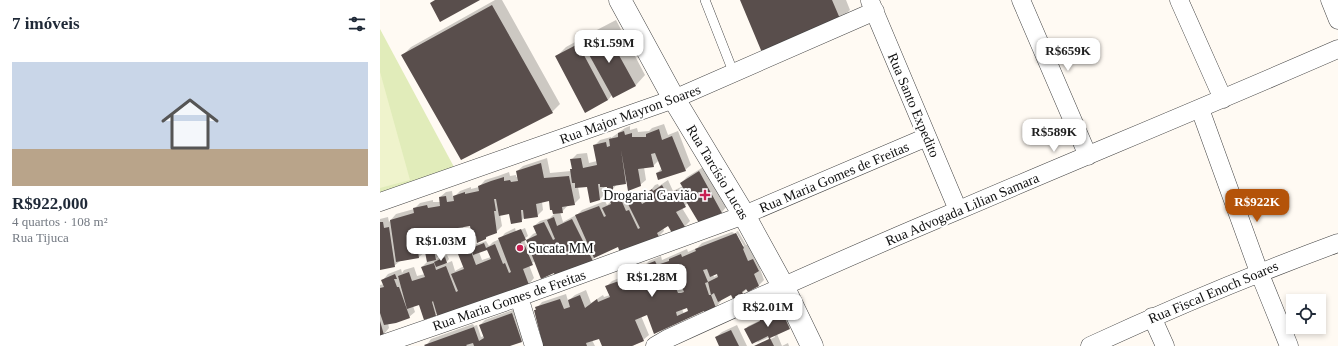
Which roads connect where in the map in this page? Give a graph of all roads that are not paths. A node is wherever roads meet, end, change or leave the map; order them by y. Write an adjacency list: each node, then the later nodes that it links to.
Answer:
1 (620, 0): 10 (street, Rua Tarcísio Lucas)
2 (705, 0): 9 (lane)
3 (1021, 0): 14 (street)
4 (1179, 0): 11 (street)
5 (1330, 0): 7 (street)
6 (872, 6): 9 (street, Rua Major Mayron Soares); 13 (street, Rua Santo Expedito)
7 (1338, 20)
8 (1338, 50): 11 (street, Rua Advogada Lilian Samara)
9 (734, 74): 10 (street, Rua Major Mayron Soares)
10 (674, 99): 15 (street, Rua Major Mayron Soares); 17 (street, Rua Tarcísio Lucas)
11 (1223, 99): 12 (street, Rua Advogada Lilian Samara)
12 (1200, 109): 14 (street, Rua Advogada Lilian Samara); 19 (street)
13 (927, 137): 16 (street, Rua Santo Expedito); 17 (street, Rua Maria Gomes de Freitas)
14 (1088, 156): 16 (street, Rua Advogada Lilian Samara)
15 (380, 202)
16 (958, 210): 20 (street, Rua Advogada Lilian Samara)
17 (744, 215): 20 (street, Rua Tarcísio Lucas); 21 (street, Rua Maria Gomes de Freitas)
18 (1338, 242): 19 (street, Rua Fiscal Enoch Soares)
19 (1259, 272): 22 (street, Rua Fiscal Enoch Soares); 30 (street)
20 (783, 286): 26 (street, Rua Advogada Lilian Samara); 27 (street, Rua Tarcísio Lucas)
21 (519, 298): 23 (street, Rua Maria Gomes de Freitas); 25 (street)
22 (1152, 317): 28 (street, Rua Fiscal Enoch Soares); 29 (street)
23 (413, 340): 24 (street, Rua Maria Gomes de Freitas)
24 (380, 345)
25 (534, 346)
26 (655, 346)
27 (812, 346)
28 (1090, 346)
29 (1165, 346)
30 (1289, 346)

